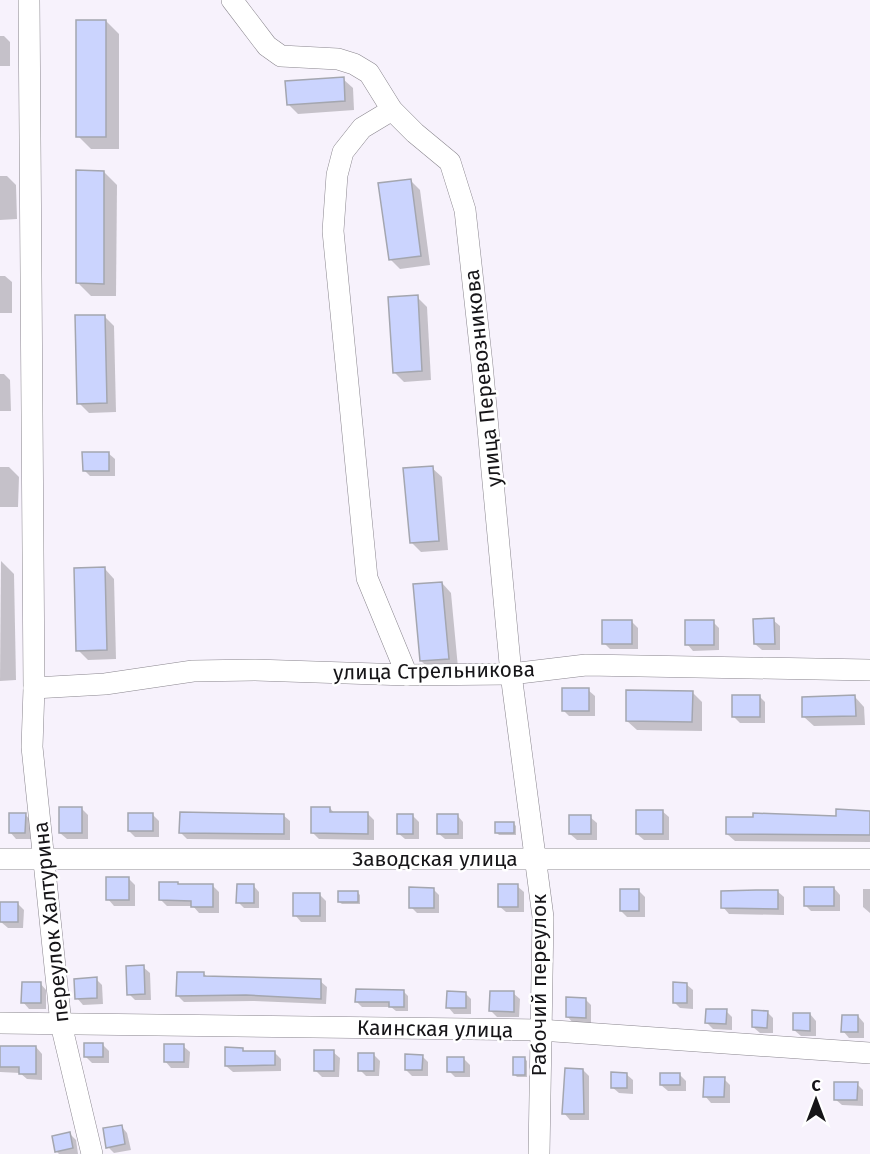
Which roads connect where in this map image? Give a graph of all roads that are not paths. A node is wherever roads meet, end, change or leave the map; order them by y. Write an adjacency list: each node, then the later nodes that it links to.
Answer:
1 (29, 0): 7 (street, переулок Халтурина)
2 (232, 0): 3 (street, улица Перевозникова)
3 (392, 110): 5 (street, улица Перевозникова); 6 (street)
4 (870, 670): 5 (street, улица Стрельникова)
5 (511, 674): 6 (street, улица Стрельникова); 8 (street, Рабочий переулок)
6 (407, 675): 7 (street, улица Стрельникова)
7 (34, 688): 11 (street, переулок Халтурина)
8 (536, 858): 9 (street, Заводская улица); 11 (street, Заводская улица); 14 (street, Рабочий переулок)
9 (870, 859)
10 (0, 860): 11 (street, Заводская улица)
11 (43, 860): 13 (street, переулок Халтурина)
12 (0, 1023): 13 (street, Каинская улица)
13 (61, 1024): 14 (street, Каинская улица); 16 (street, переулок Халтурина)
14 (540, 1030): 15 (street, Каинская улица); 17 (street, Рабочий переулок)
15 (870, 1053)
16 (92, 1154)
17 (539, 1154)

